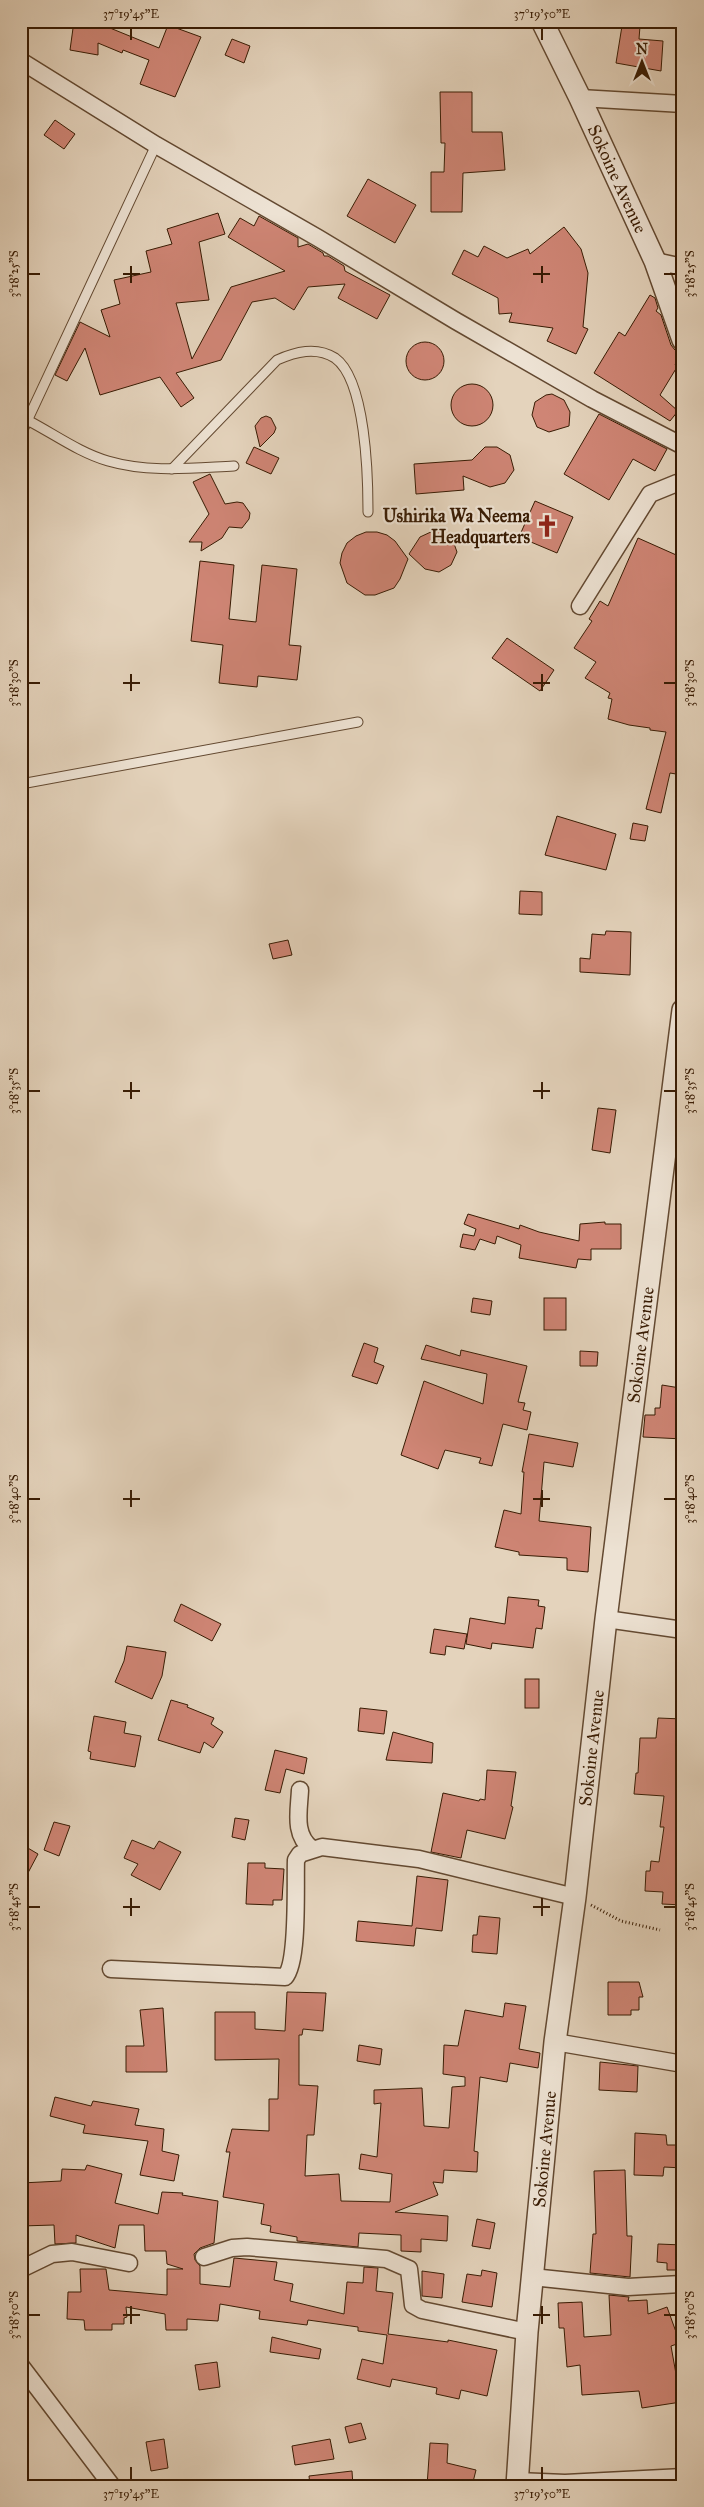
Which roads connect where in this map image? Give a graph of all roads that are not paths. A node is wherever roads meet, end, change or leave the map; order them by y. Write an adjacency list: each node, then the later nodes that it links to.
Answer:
1 (542, 21): 3 (street, Sokoine Avenue)
2 (21, 61): 5 (street)
3 (580, 98): 4 (street); 6 (street, Sokoine Avenue)
4 (683, 104)
5 (156, 145): 9 (lane); 11 (street)
6 (656, 261): 7 (street); 8 (street, Sokoine Avenue)
7 (683, 267)
8 (683, 340)
9 (29, 421): 10 (lane); 13 (lane)
10 (21, 434)
11 (683, 446)
12 (234, 466): 13 (lane)
13 (172, 469): 15 (lane)
14 (683, 483): 16 (street)
15 (368, 512)
16 (580, 606)
17 (358, 722): 18 (lane)
18 (21, 784)
19 (683, 1010): 20 (street, Sokoine Avenue)
20 (680, 1052): 21 (street, Sokoine Avenue)
21 (606, 1619): 22 (street); 25 (street, Sokoine Avenue)
22 (683, 1630)
23 (300, 1790): 24 (street)
24 (312, 1849): 25 (street); 26 (street)
25 (575, 1897): 27 (street, Sokoine Avenue)
26 (111, 1969)
27 (555, 2042): 28 (street); 32 (street, Sokoine Avenue)
28 (683, 2064)
29 (204, 2257): 34 (street)
30 (129, 2263): 31 (street)
31 (21, 2270)
32 (532, 2277): 33 (street); 34 (street, Sokoine Avenue)
33 (681, 2284)
34 (527, 2332): 37 (street, Sokoine Avenue)
35 (21, 2366): 38 (street)
36 (683, 2477): 37 (street)
37 (517, 2483)
38 (112, 2486)

